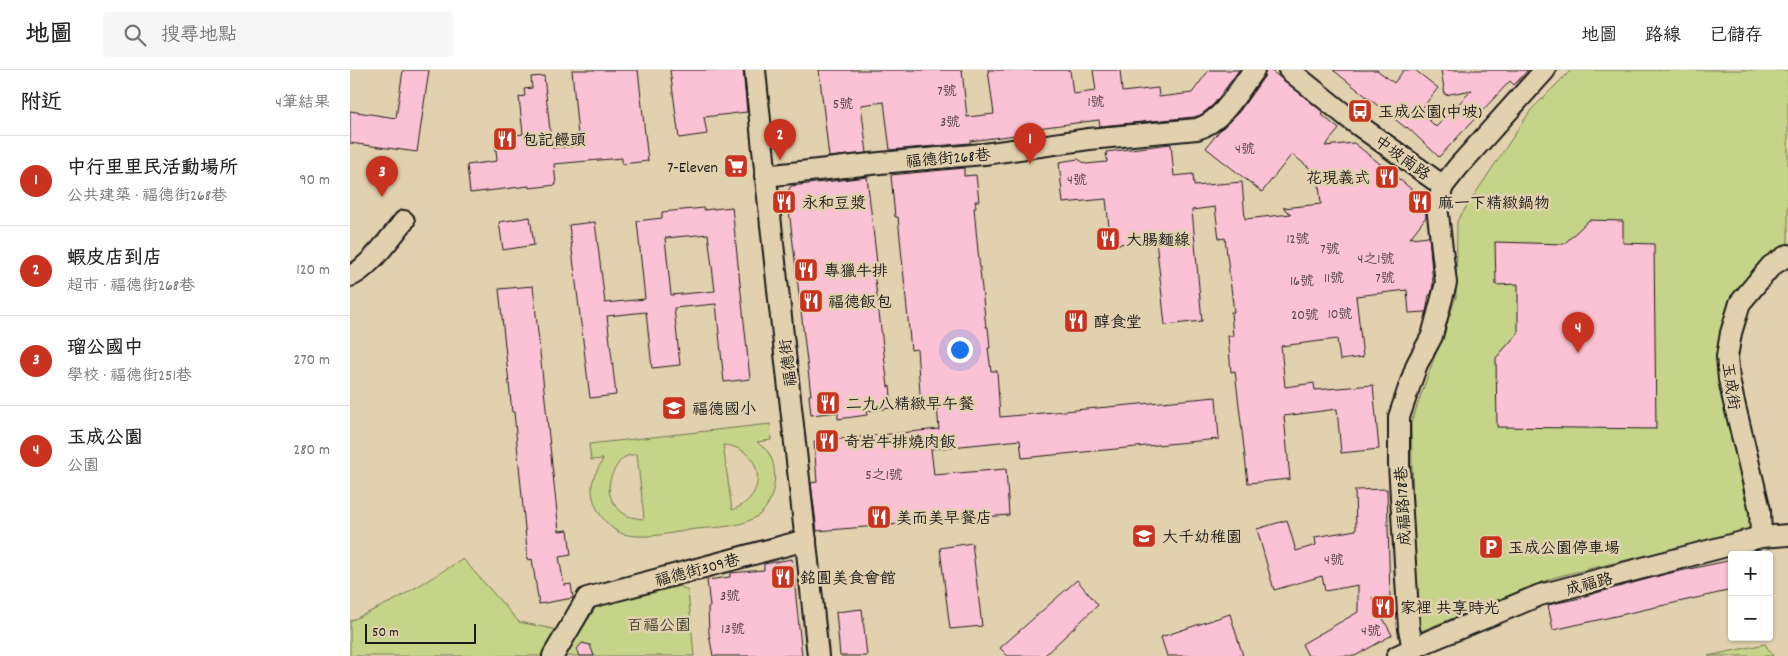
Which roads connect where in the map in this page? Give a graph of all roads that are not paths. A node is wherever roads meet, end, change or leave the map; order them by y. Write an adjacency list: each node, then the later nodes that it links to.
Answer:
1 (756, 70): 5 (street, 福德街)
2 (1254, 70): 5 (street, 福德街268巷)
3 (1289, 70): 6 (street, 中坡南路)
4 (1545, 70): 6 (street, 中坡南路)
5 (765, 176): 12 (street, 福德街)
6 (1444, 186): 13 (street, 成福路178巷)
7 (404, 221): 9 (street)
8 (1788, 254): 11 (street, 玉成街)
9 (350, 276)
10 (1788, 536): 11 (street, 成福路)
11 (1761, 537): 13 (street, 成福路)
12 (806, 540): 14 (street, 福德街309巷); 15 (street, 福德街)
13 (1405, 653)
14 (553, 656)
15 (818, 656)

